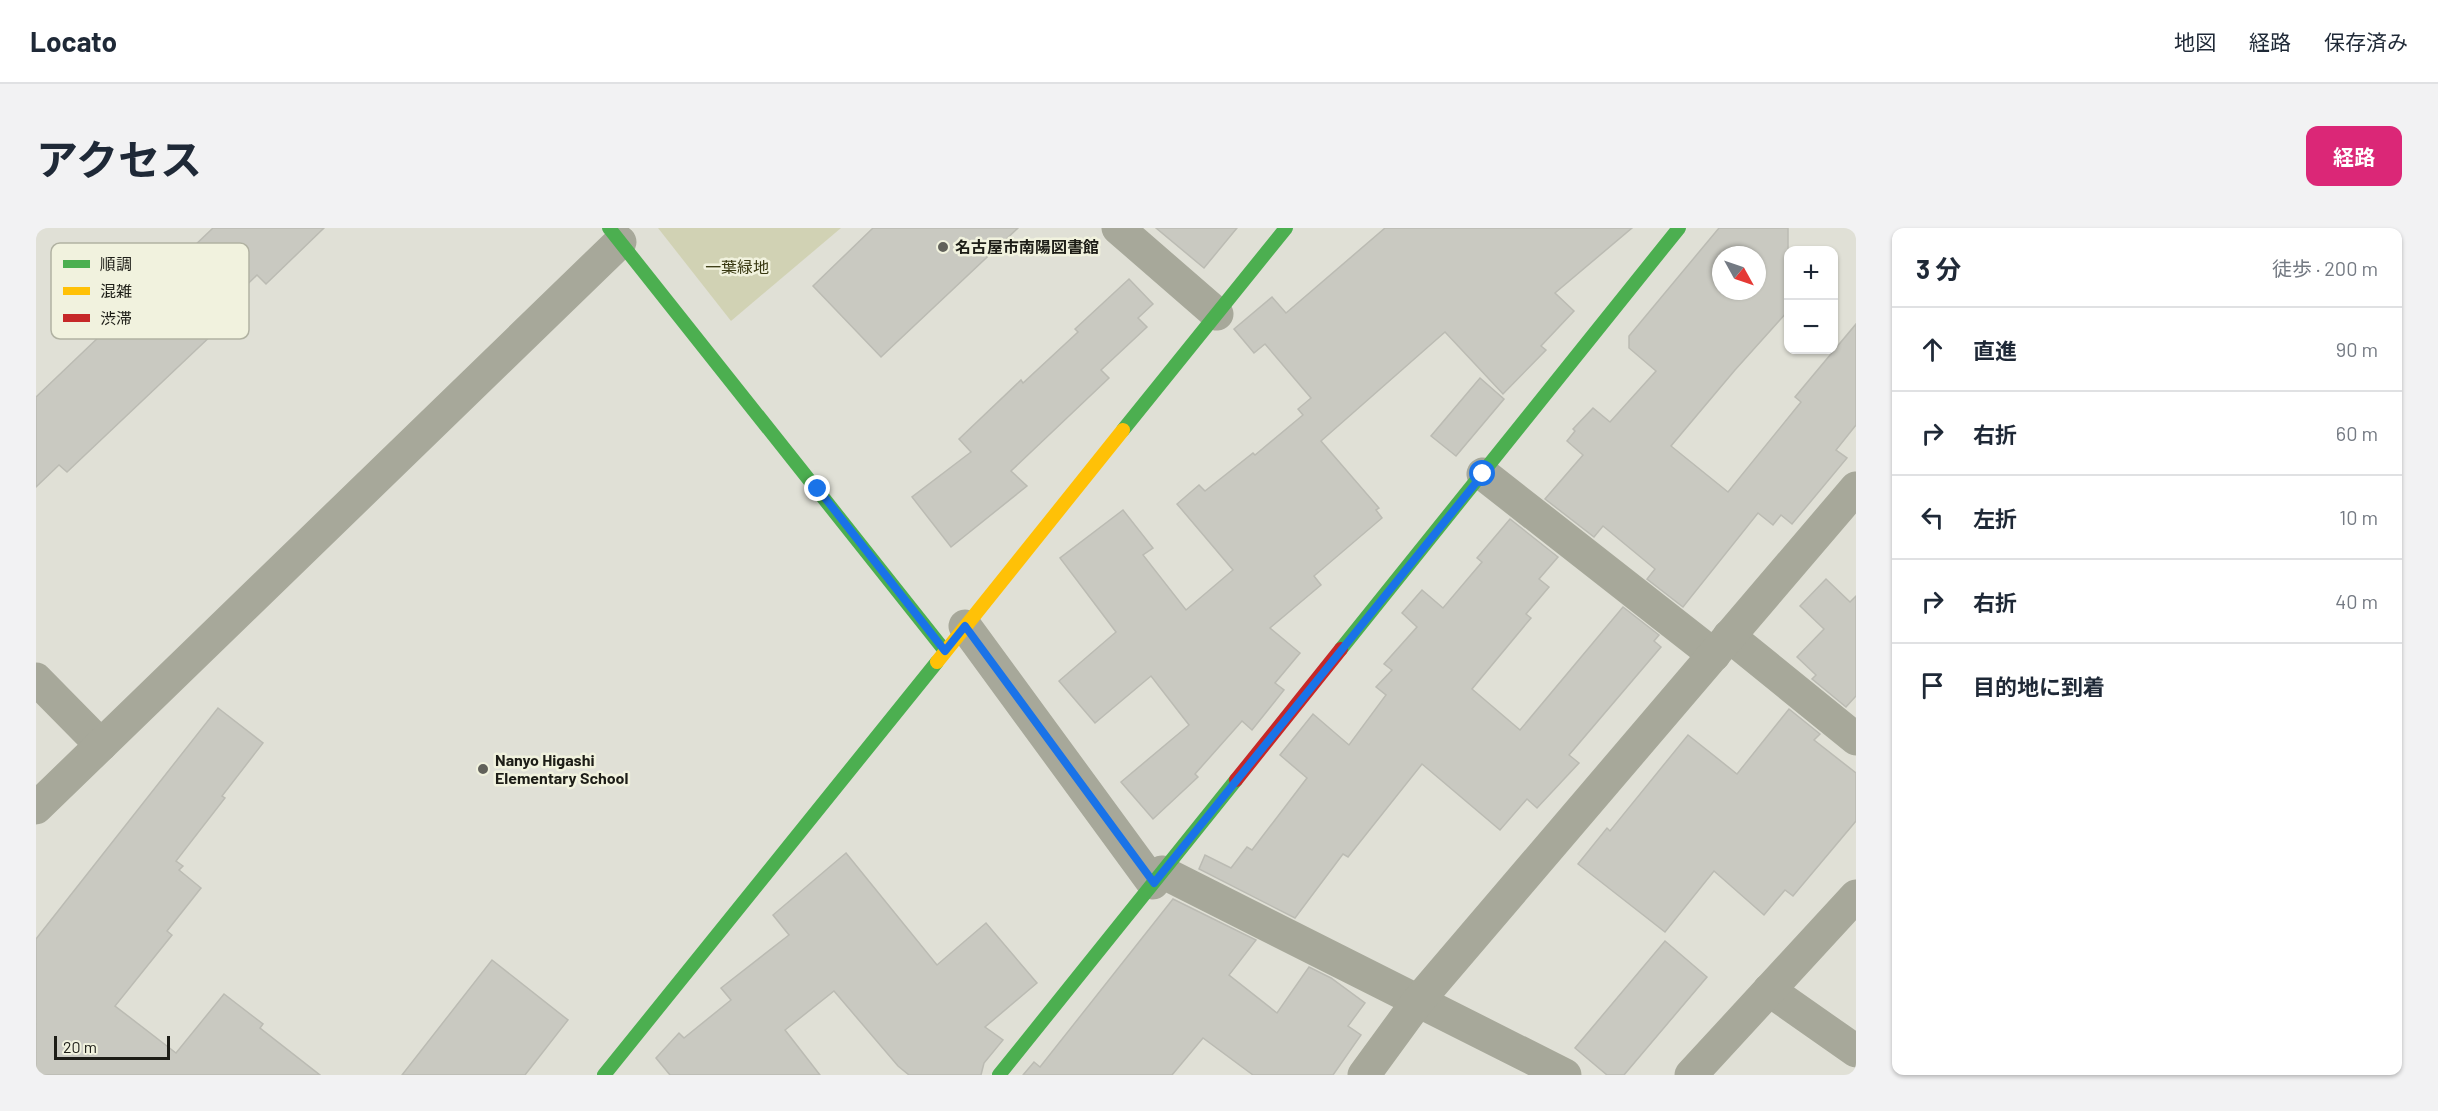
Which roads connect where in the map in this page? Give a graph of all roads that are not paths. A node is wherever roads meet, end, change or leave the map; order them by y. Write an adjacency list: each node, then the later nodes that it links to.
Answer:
1 (1118, 228): 5 (street)
2 (1286, 228): 5 (street)
3 (1679, 228): 6 (street)
4 (615, 235): 8 (street); 12 (street)
5 (1217, 314): 8 (street)
6 (1483, 474): 9 (street); 14 (street)
7 (1856, 488): 9 (street)
8 (955, 638): 14 (street); 19 (street)
9 (1722, 645): 11 (street); 17 (street)
10 (36, 679): 12 (street)
11 (1856, 739)
12 (101, 745): 13 (street)
13 (36, 808)
14 (1158, 878): 17 (street); 20 (street)
15 (1856, 896): 16 (street)
16 (1768, 990): 18 (street); 23 (street)
17 (1418, 1001): 21 (street); 22 (street)
18 (1856, 1051)
19 (604, 1075)
20 (999, 1075)
21 (1364, 1075)
22 (1565, 1075)
23 (1691, 1075)

